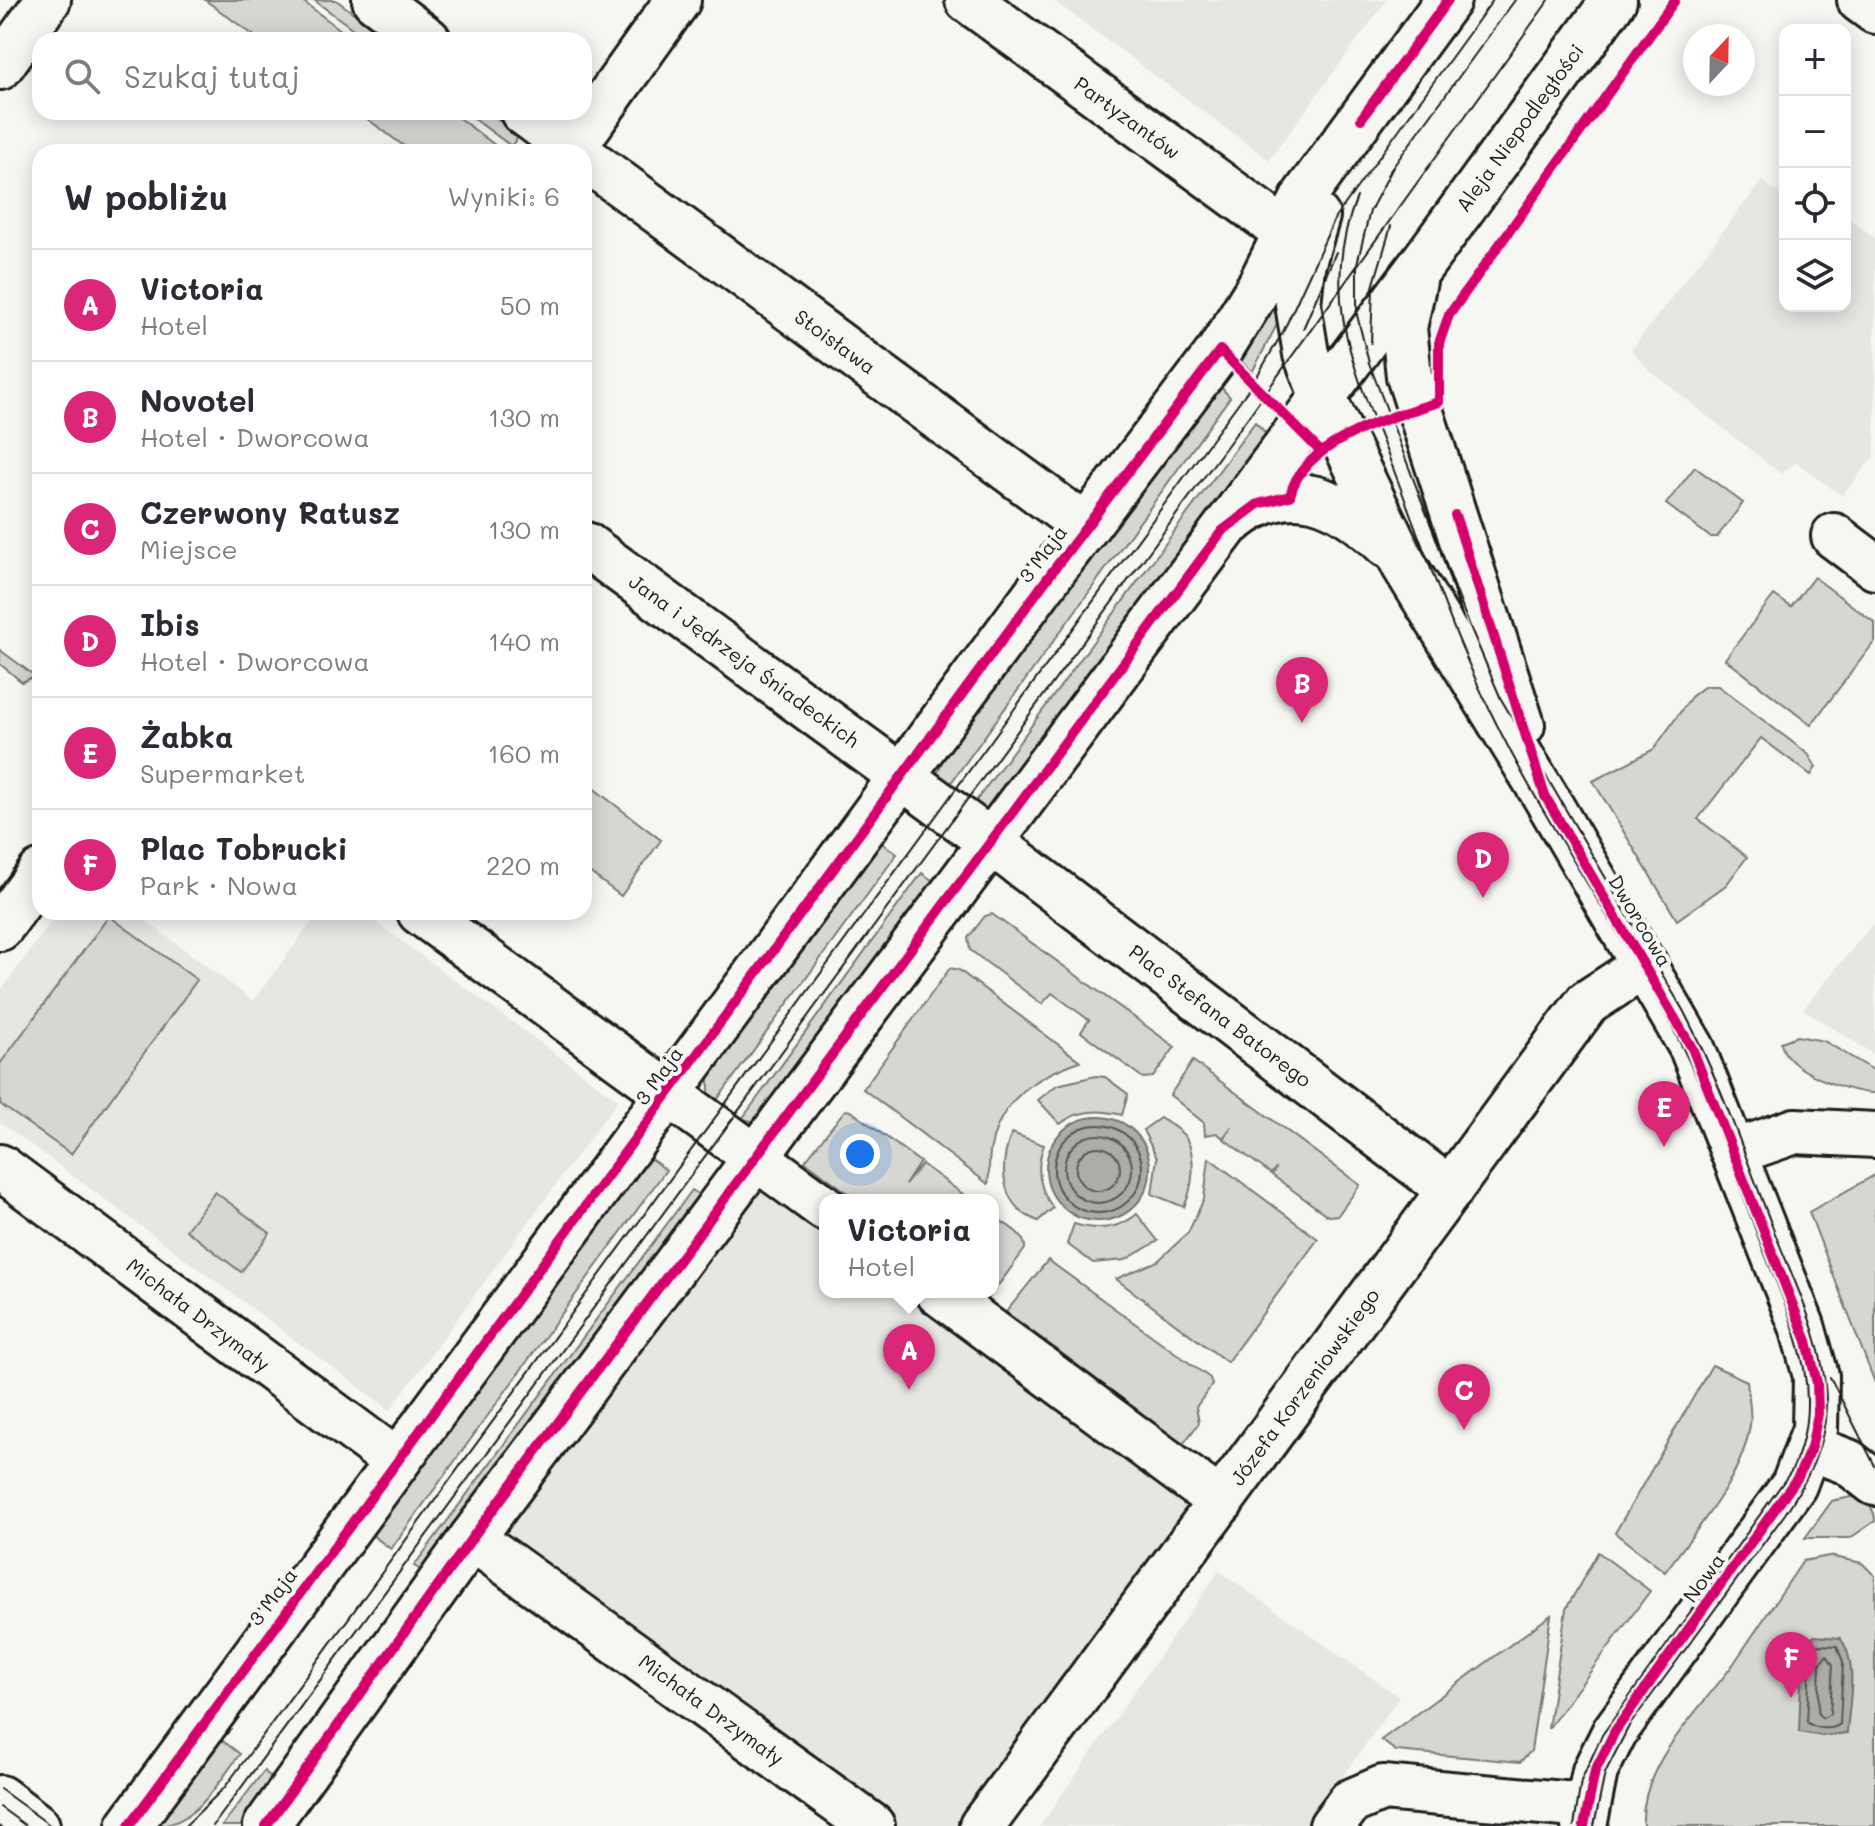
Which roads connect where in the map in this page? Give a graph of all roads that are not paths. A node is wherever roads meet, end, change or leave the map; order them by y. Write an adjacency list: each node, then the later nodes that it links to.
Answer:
1 (48, 0): 10 (street)
2 (375, 0): 9 (street)
3 (678, 0): 14 (street)
4 (968, 0): 16 (street, Partyzantów)
5 (1448, 0): 11 (street)
6 (1860, 0): 8 (street)
7 (1612, 4): 17 (street, Aleja Niepodległości)
8 (1875, 11)
9 (417, 32)
10 (0, 67)
11 (1361, 119): 16 (street, 3 Maja); 18 (street, Dworcowa)
12 (534, 120): 13 (street, Stoisława)
13 (566, 144)
14 (584, 144)
15 (592, 163): 19 (street, Stoisława)
16 (1287, 233): 19 (street, 3 Maja)
17 (1427, 257): 18 (street); 26 (street, Dworcowa)
18 (1322, 395): 20 (street); 23 (street, Dworcowa)
19 (1086, 527): 25 (street, 3 Maja)
20 (1222, 531): 23 (street); 27 (street)
21 (1834, 536): 24 (street)
22 (592, 549): 25 (street, Jana i Jędrzeja Śniadeckich)
23 (1404, 565): 26 (street, Dworcowa)
24 (1875, 567)
25 (901, 778): 27 (street); 32 (street, 3 Maja)
26 (1545, 796): 31 (street, Dworcowa)
27 (991, 842): 35 (street); 37 (street, Plac Stefana Batorego)
28 (32, 884): 30 (street)
29 (431, 920): 32 (street)
30 (0, 928)
31 (1645, 965): 34 (street, Dworcowa); 37 (street, Józefa Korzeniowskiego)
32 (668, 1094): 35 (street, 3 Maja); 42 (street, 3 Maja)
33 (1875, 1135): 34 (street)
34 (1735, 1152): 40 (street, Dworcowa)
35 (755, 1156): 38 (street); 45 (street)
36 (0, 1167): 42 (street, Michała Drzymały)
37 (1450, 1190): 44 (street, Józefa Korzeniowskiego)
38 (819, 1204)
39 (946, 1298): 44 (street)
40 (1807, 1341): 41 (street, Nowa)
41 (1811, 1448): 43 (street); 47 (street, Nowa)
42 (396, 1461): 50 (street, 3 Maja)
43 (1875, 1483)
44 (1221, 1502): 52 (street, Józefa Korzeniowskiego)
45 (472, 1538): 48 (street); 51 (street, Michała Drzymały)
46 (0, 1798): 49 (street)
47 (1585, 1816): 53 (street, Nowa)
48 (271, 1825)
49 (37, 1826)
50 (129, 1826)
51 (872, 1826)
52 (982, 1826)
53 (1332, 1826)

